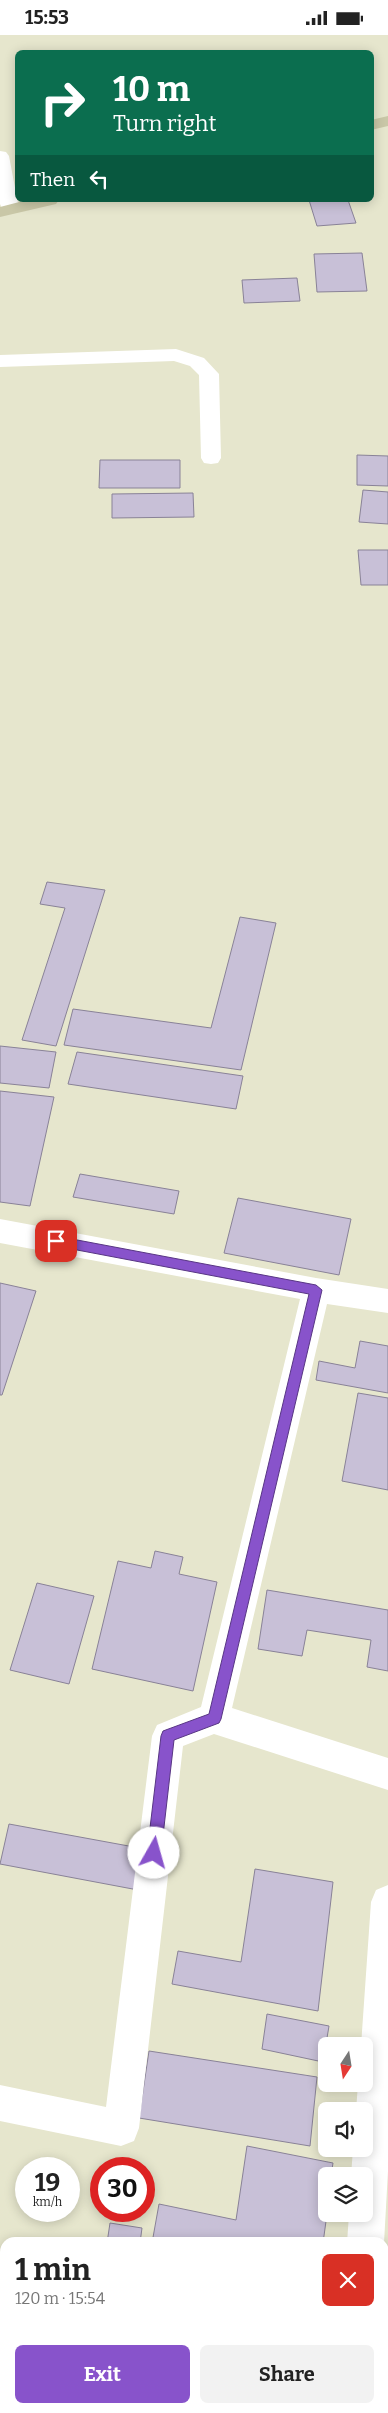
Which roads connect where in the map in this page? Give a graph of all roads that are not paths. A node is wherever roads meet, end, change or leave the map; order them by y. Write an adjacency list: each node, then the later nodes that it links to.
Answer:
1 (388, 121): 2 (street)
2 (374, 124)
3 (0, 156): 5 (street)
4 (42, 202): 5 (street)
5 (5, 211)
6 (0, 361): 7 (street)
7 (211, 458)
8 (0, 1231): 9 (street)
9 (316, 1290): 10 (street); 11 (street)
10 (388, 1301)
11 (214, 1719): 12 (street); 14 (street)
12 (388, 1774)
13 (388, 1902): 15 (street)
14 (0, 2103)
15 (365, 2237)

